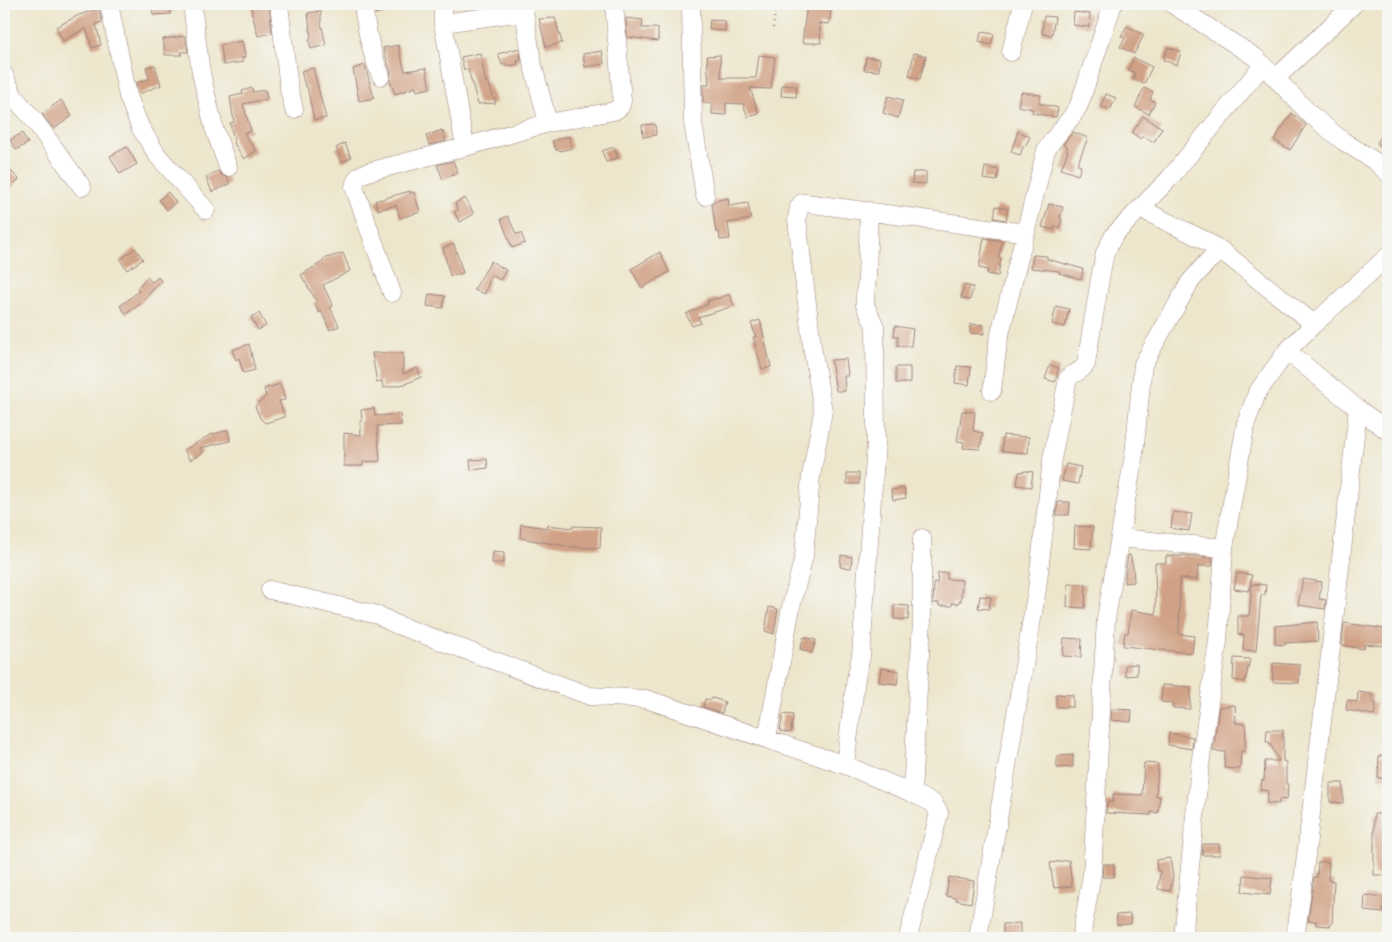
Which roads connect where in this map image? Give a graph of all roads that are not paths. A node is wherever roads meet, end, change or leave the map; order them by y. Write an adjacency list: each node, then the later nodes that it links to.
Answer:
1 (109, 4): 27 (street)
2 (192, 4): 22 (street)
3 (279, 4): 19 (street)
4 (363, 4): 17 (street)
5 (443, 4): 13 (street)
6 (614, 4): 20 (street)
7 (691, 4): 25 (street)
8 (1023, 4): 14 (street)
9 (1113, 4): 29 (street)
10 (1172, 4): 15 (street)
11 (1354, 4): 18 (street)
12 (523, 8): 13 (street); 20 (street)
13 (443, 23): 21 (street)
14 (1011, 52)
15 (1264, 65): 18 (street); 26 (street)
16 (4, 75): 24 (street)
17 (381, 76)
18 (1276, 78): 23 (street)
19 (294, 109)
20 (548, 123): 21 (street)
21 (465, 147): 32 (street)
22 (228, 167)
23 (1388, 173)
24 (82, 187)
25 (705, 196)
26 (1141, 209): 30 (street); 46 (street)
27 (206, 210)
28 (869, 211): 29 (street); 42 (street); 43 (street)
29 (1026, 233): 35 (street)
30 (1222, 251): 33 (street); 39 (street)
31 (1388, 256): 33 (street)
32 (392, 292)
33 (1314, 324): 34 (street)
34 (1287, 351): 36 (street); 40 (street)
35 (992, 392)
36 (1358, 409): 37 (street); 49 (street)
37 (1388, 431)
38 (922, 538): 44 (street)
39 (1120, 538): 40 (street); 47 (street)
40 (1224, 548): 48 (street)
41 (270, 590): 42 (street)
42 (767, 739): 43 (street)
43 (845, 765): 44 (street)
44 (912, 793): 45 (street)
45 (908, 938)
46 (978, 938)
47 (1081, 938)
48 (1183, 938)
49 (1294, 938)

